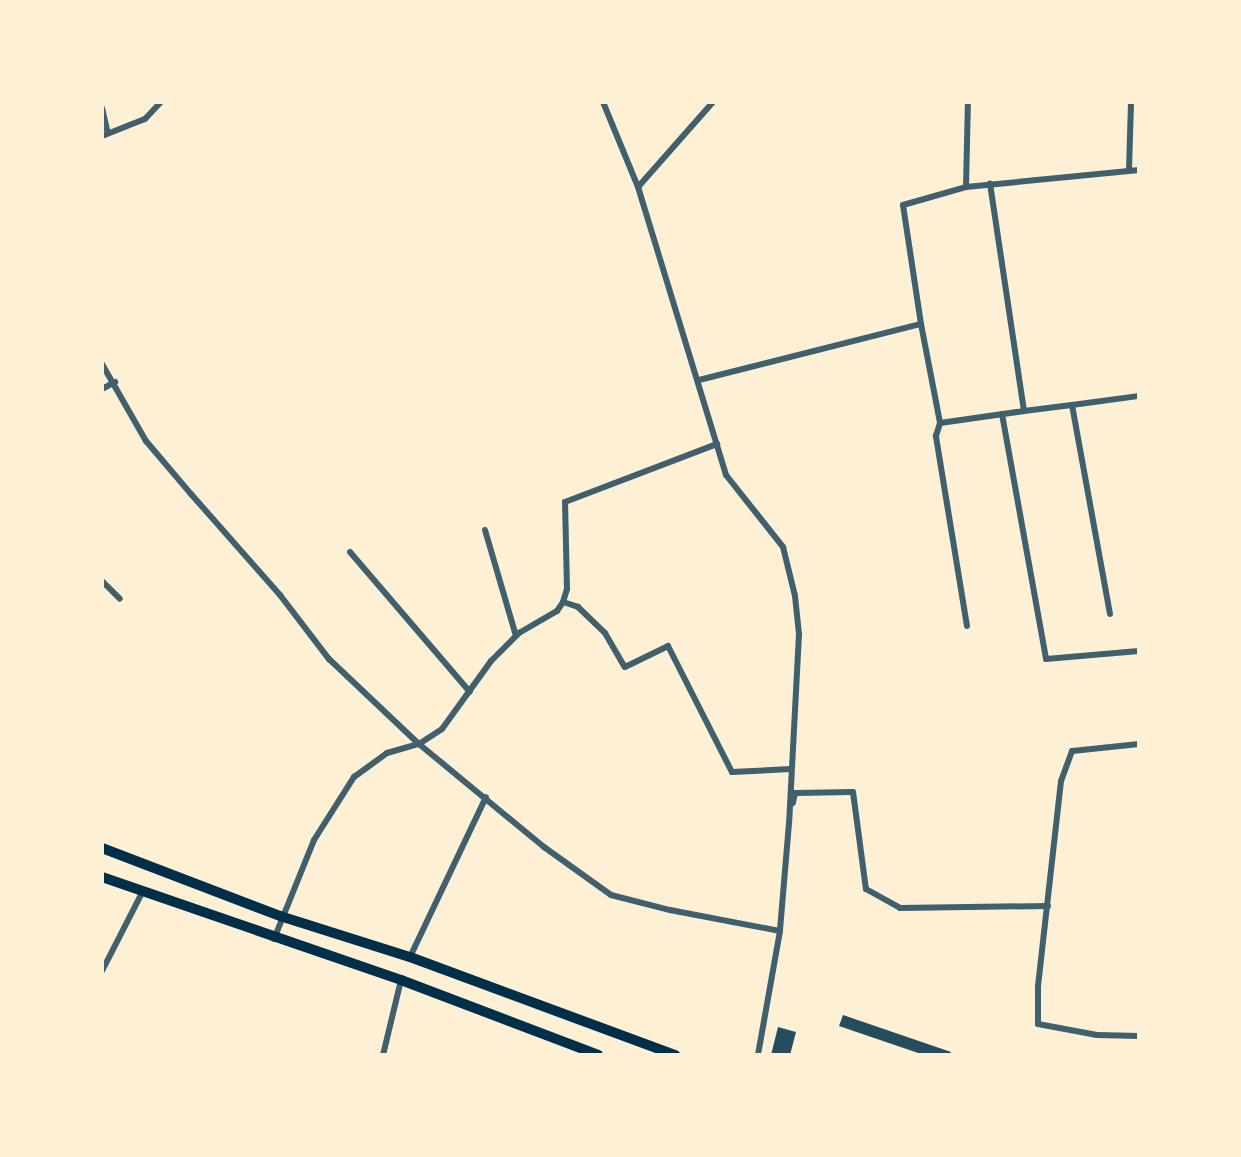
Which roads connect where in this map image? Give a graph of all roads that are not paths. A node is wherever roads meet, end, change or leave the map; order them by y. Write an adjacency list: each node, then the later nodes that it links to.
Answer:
1 (161, 102): 7 (street)
2 (603, 102): 11 (street)
3 (713, 102): 11 (street)
4 (968, 102): 12 (street)
5 (1131, 102): 8 (street)
6 (102, 108): 7 (street)
7 (105, 135)
8 (1129, 170): 9 (street); 10 (street)
9 (1139, 170)
10 (990, 184): 12 (street); 20 (street)
11 (638, 187): 15 (street)
12 (966, 187): 13 (street)
13 (921, 324): 15 (street); 22 (street)
14 (102, 364): 16 (street)
15 (699, 380): 23 (street)
16 (115, 382): 17 (street); 34 (street)
17 (102, 389)
18 (1139, 396): 19 (street)
19 (1072, 405): 20 (street); 29 (street)
20 (1024, 411): 21 (street)
21 (1002, 414): 22 (street); 32 (street)
22 (940, 423): 30 (street)
23 (717, 444): 28 (street); 36 (street)
24 (485, 530): 31 (street)
25 (350, 552): 33 (street)
26 (102, 581): 27 (street)
27 (120, 599)
28 (563, 602): 31 (street); 36 (street)
29 (1110, 614)
30 (967, 626)
31 (516, 636): 33 (street)
32 (1139, 651)
33 (470, 692): 34 (street)
34 (419, 744): 37 (street); 43 (street)
35 (1139, 744): 42 (street)
36 (791, 769): 38 (street)
37 (486, 797): 44 (street); 46 (street)
38 (789, 823): 42 (street); 44 (street)
39 (102, 848): 43 (highway)
40 (102, 877): 41 (highway)
41 (142, 893): 45 (highway); 47 (street)
42 (1048, 906): 49 (street)
43 (280, 916): 45 (street); 46 (highway)
44 (780, 931): 53 (street)
45 (274, 939): 48 (highway)
46 (410, 957): 52 (highway)
47 (102, 971)
48 (401, 980): 50 (street); 51 (highway)
49 (1139, 1036)
50 (383, 1055)
51 (598, 1055)
52 (675, 1055)
53 (758, 1055)

